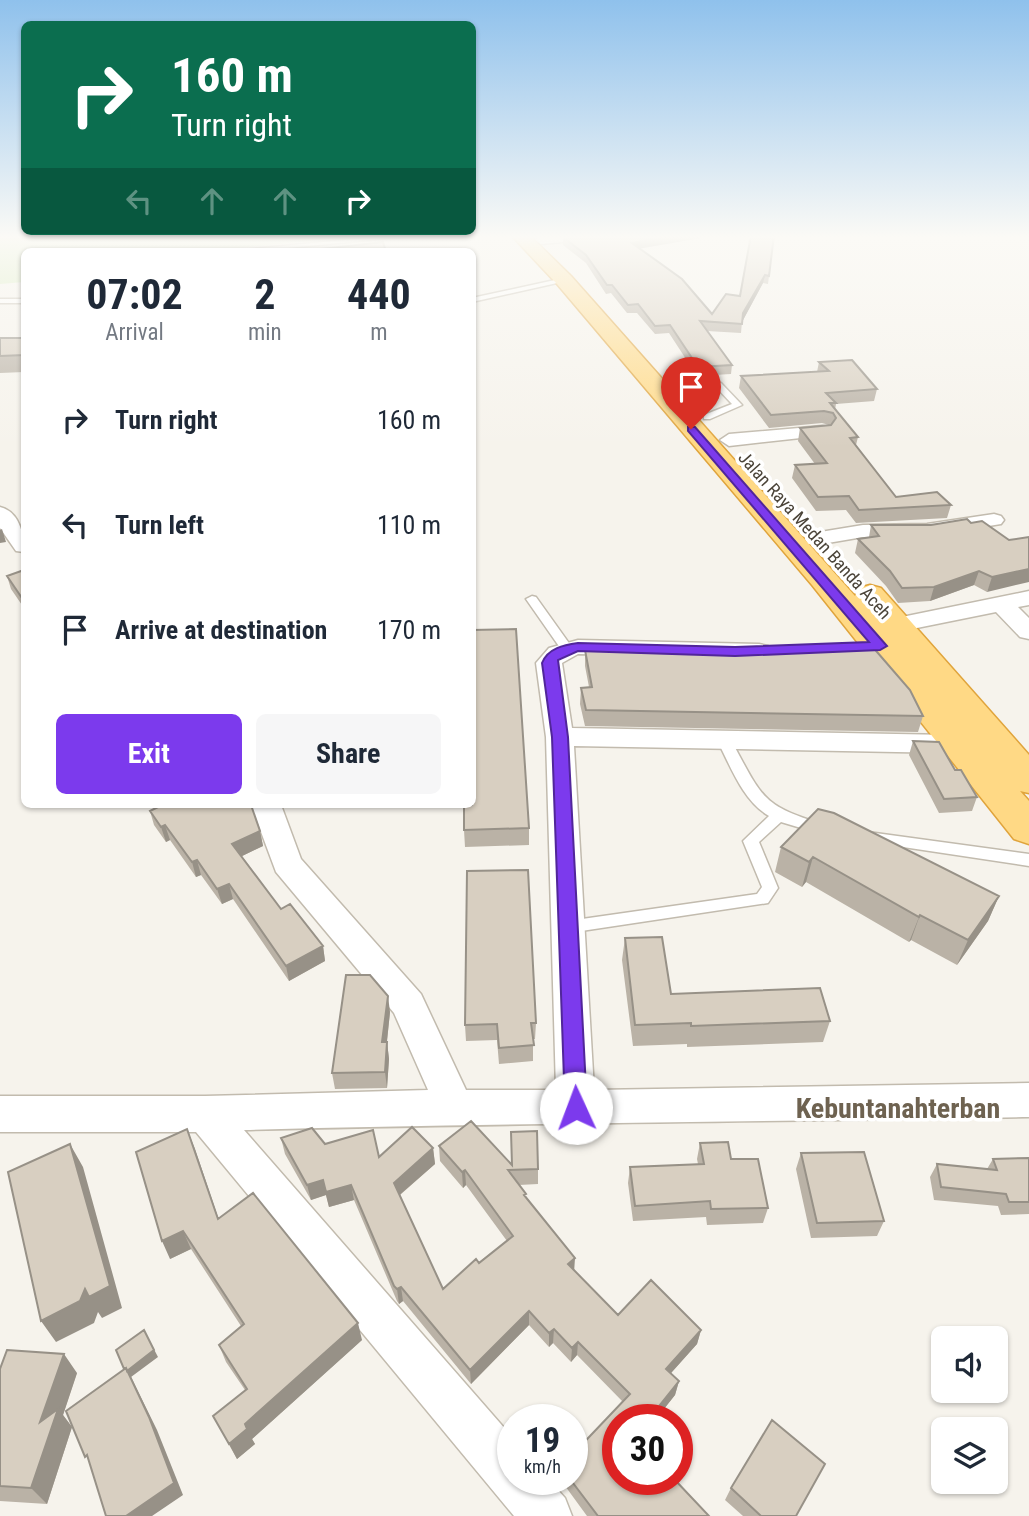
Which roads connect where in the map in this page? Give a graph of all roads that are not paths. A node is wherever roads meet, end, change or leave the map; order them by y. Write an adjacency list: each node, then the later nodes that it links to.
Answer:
1 (590, 306): 3 (highway, Jalan Raya Medan Banda Aceh)
2 (603, 306): 3 (highway, Jalan Raya Medan Banda Aceh)
3 (631, 348): 5 (highway, Jalan Raya Medan Banda Aceh); 6 (highway, Jalan Raya Medan Banda Aceh)
4 (822, 430): 5 (street)
5 (729, 440): 6 (highway, Jalan Raya Medan Banda Aceh)
6 (752, 482): 9 (highway, Jalan Raya Medan Banda Aceh); 15 (highway, Jalan Raya Medan Banda Aceh)
7 (0, 513): 10 (street)
8 (994, 520): 9 (street)
9 (817, 538): 15 (highway, Jalan Raya Medan Banda Aceh)
10 (21, 542)
11 (532, 598): 17 (lane)
12 (1029, 598): 13 (street)
13 (1002, 604): 14 (street); 15 (street)
14 (1029, 632)
15 (889, 635): 16 (street); 21 (highway, Jalan Raya Medan Banda Aceh); 22 (highway, Jalan Raya Medan Banda Aceh)
16 (841, 647)
17 (567, 649): 18 (street); 19 (street)
18 (788, 649)
19 (560, 737): 20 (street); 26 (street)
20 (725, 742): 21 (street); 24 (lane)
21 (960, 744): 25 (highway, Jalan Raya Medan Banda Aceh)
22 (1029, 780)
23 (267, 808): 28 (street)
24 (778, 817): 25 (lane); 26 (lane)
25 (1027, 833)
26 (568, 927): 29 (street)
27 (1029, 1100): 29 (street)
28 (455, 1107): 29 (street); 31 (street)
29 (576, 1108)
30 (0, 1114): 31 (street)
31 (205, 1114): 32 (street)
32 (497, 1457)
33 (529, 1495): 34 (street)
34 (547, 1516)

